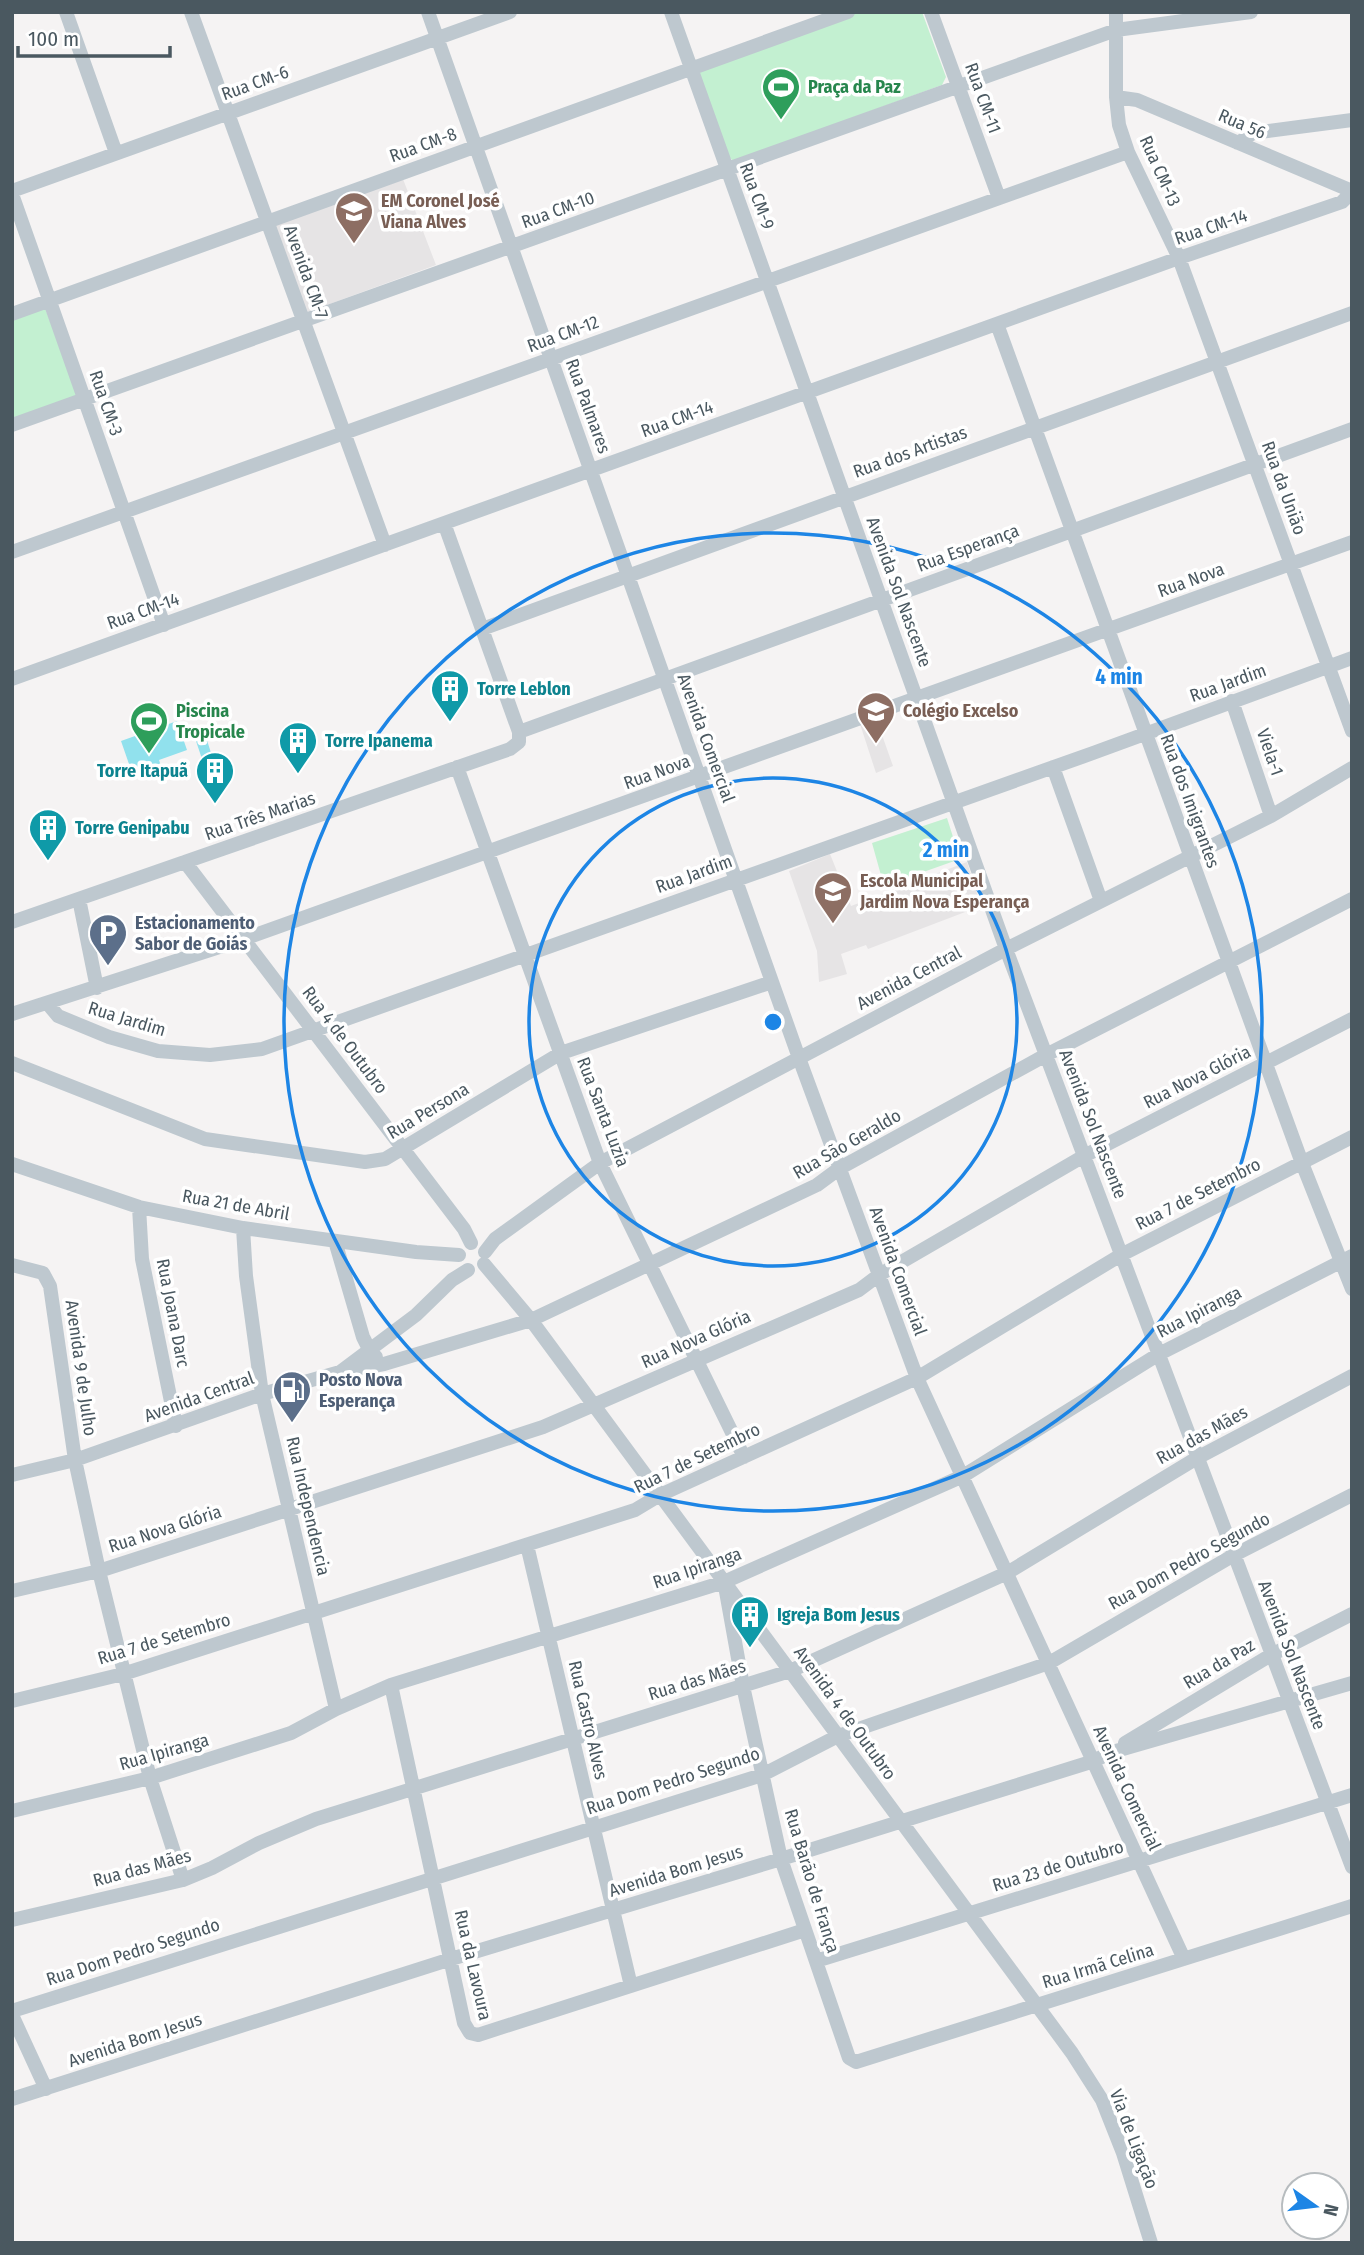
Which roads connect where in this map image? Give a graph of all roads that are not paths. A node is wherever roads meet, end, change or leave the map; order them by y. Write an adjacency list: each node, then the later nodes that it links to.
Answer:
1 (66, 12): 20 (street)
2 (191, 12): 15 (street, Avenida CM-7)
3 (428, 12): 11 (street, Rua Palmares)
4 (510, 12): 11 (street, Rua CM-6)
5 (671, 12): 12 (street, Rua CM-9)
6 (848, 12): 12 (street, Rua CM-8)
7 (932, 12): 13 (street, Rua CM-11)
8 (1116, 12): 10 (street, Rua CM-13)
9 (1251, 12): 10 (street, Rua CM-10)
10 (1116, 30): 13 (street, Rua CM-10); 14 (street, Rua CM-13)
11 (438, 38): 15 (street, Rua CM-6); 18 (street, Rua Palmares)
12 (691, 69): 18 (street, Rua CM-8); 21 (street, Rua CM-9)
13 (959, 87): 21 (street, Rua CM-10); 24 (street, Rua CM-11)
14 (1116, 97): 17 (street, Rua 56); 19 (street, Rua CM-13)
15 (228, 113): 20 (street, Rua CM-6); 25 (street, Avenida CM-7)
16 (1352, 120): 17 (street)
17 (1238, 143): 23 (street, Rua 56)
18 (476, 146): 25 (street, Rua CM-8); 26 (street, Rua Palmares)
19 (1128, 152): 24 (street, Rua CM-12); 27 (street, Rua CM-13)
20 (116, 153): 22 (street, Rua CM-6)
21 (727, 170): 26 (street, Rua CM-10); 28 (street, Rua CM-9)
22 (12, 192): 29 (street, Rua CM-3)
23 (1352, 192): 27 (street, Rua CM-14)
24 (999, 198): 28 (street, Rua CM-12)
25 (268, 222): 29 (street, Rua CM-8); 32 (street, Avenida CM-7)
26 (512, 247): 32 (street, Rua CM-10); 34 (street, Rua Palmares)
27 (1179, 258): 33 (street, Rua CM-14); 35 (street, Rua da União)
28 (767, 281): 34 (street, Rua CM-12); 36 (street, Rua CM-9)
29 (50, 301): 31 (street, Rua CM-8); 37 (street, Rua CM-3)
30 (1352, 313): 35 (street, Rua dos Artistas)
31 (12, 314)
32 (304, 321): 37 (street, Rua CM-10); 41 (street, Avenida CM-7)
33 (997, 324): 36 (street, Rua CM-14); 39 (street, Rua dos Imigrantes)
34 (551, 359): 41 (street, Rua CM-12); 43 (street, Rua Palmares)
35 (1218, 361): 39 (street, Rua dos Artistas); 42 (street, Rua da União)
36 (807, 393): 43 (street, Rua CM-14); 44 (street, Avenida Sol Nascente)
37 (85, 400): 38 (street, Rua CM-10); 45 (street, Rua CM-3)
38 (12, 425)
39 (1035, 428): 44 (street, Rua dos Artistas); 47 (street, Rua dos Imigrantes)
40 (1352, 429): 42 (street, Rua Esperança)
41 (344, 433): 45 (street, Rua CM-12); 49 (street, Avenida CM-7)
42 (1255, 464): 47 (street, Rua Esperança); 51 (street, Rua da União)
43 (591, 471): 46 (street, Rua CM-14); 52 (street, Rua Palmares)
44 (844, 497): 52 (street, Rua dos Artistas); 53 (street, Avenida Sol Nascente)
45 (124, 512): 50 (street, Rua CM-12); 54 (street, Rua CM-3)
46 (444, 523): 49 (street, Rua CM-14); 55 (street)
47 (1072, 531): 53 (street, Rua Esperança); 56 (street, Rua dos Imigrantes)
48 (1352, 542): 51 (street, Rua Nova)
49 (385, 545): 54 (street, Rua CM-14)
50 (12, 552)
51 (1291, 564): 56 (street, Rua Nova); 58 (street, Rua da União)
52 (628, 575): 55 (street, Rua dos Artistas); 60 (street, Avenida Comercial)
53 (881, 600): 60 (street, Rua Esperança); 61 (street, Avenida Sol Nascente)
54 (164, 625): 59 (street, Rua CM-14)
55 (482, 629): 65 (street)
56 (1108, 630): 61 (street, Rua Nova); 64 (street, Rua dos Imigrantes)
57 (1352, 658): 58 (street, Rua Jardim)
58 (1328, 667): 62 (street, Rua Jardim); 63 (street, Rua da União)
59 (12, 679)
60 (665, 679): 65 (street, Rua Esperança); 69 (street, Avenida Comercial)
61 (917, 698): 69 (street, Rua Nova); 70 (street, Avenida Sol Nascente)
62 (1232, 701): 64 (street, Rua Jardim); 71 (street, Viela-1)
63 (1352, 731)
64 (1145, 733): 66 (street, Rua Jardim); 73 (street, Rua dos Imigrantes)
65 (519, 737): 67 (street, Rua Três Marias)
66 (1053, 766): 70 (street, Rua Jardim); 78 (street)
67 (457, 768): 72 (street, Rua Santa Luzia); 74 (street, Rua Três Marias)
68 (1352, 768): 71 (street, Avenida Central)
69 (700, 777): 72 (street, Rua Nova); 75 (street, Avenida Comercial)
70 (954, 802): 75 (street, Rua Jardim); 81 (street, Avenida Sol Nascente)
71 (1271, 816): 73 (street, Avenida Central)
72 (488, 853): 80 (street, Rua Nova); 82 (street, Rua Santa Luzia)
73 (1190, 855): 78 (street, Avenida Central); 83 (street, Rua dos Imigrantes)
74 (185, 862): 76 (street, Rua Três Marias); 80 (street, Rua 4 de Outubro)
75 (736, 880): 82 (street, Rua Jardim); 84 (street, Avenida Comercial)
76 (79, 899): 79 (street, Rua Três Marias); 85 (street)
77 (1352, 899): 83 (street, Rua São Geraldo)
78 (1101, 901): 81 (street, Avenida Central)
79 (12, 922)
80 (244, 939): 85 (street, Rua Nova); 89 (street, Rua 4 de Outubro)
81 (1006, 949): 91 (street, Avenida Sol Nascente); 92 (street, Avenida Central)
82 (525, 955): 89 (street, Rua Jardim); 90 (street, Rua Santa Luzia)
83 (1228, 962): 91 (street, Rua São Geraldo); 94 (street, Rua dos Imigrantes)
84 (772, 982): 90 (street, Rua Persona); 92 (street, Avenida Comercial)
85 (97, 988): 86 (street, Rua Nova)
86 (48, 1004): 87 (street, Rua Nova); 89 (street, Rua Jardim)
87 (12, 1014)
88 (1352, 1019): 94 (street, Rua Nova Glória)
89 (314, 1030): 96 (street, Rua 4 de Outubro)
90 (561, 1054): 96 (street, Rua Persona); 98 (street, Rua Santa Luzia)
91 (1046, 1055): 97 (street, Avenida Sol Nascente); 101 (street, Rua São Geraldo)
92 (799, 1058): 98 (street, Avenida Central); 101 (street, Avenida Comercial)
93 (12, 1063): 96 (street, Rua Persona)
94 (1266, 1063): 97 (street, Rua Nova Glória); 99 (street, Rua dos Imigrantes)
95 (1352, 1137): 99 (street, Rua 7 de Setembro)
96 (403, 1149): 105 (street, Rua 4 de Outubro)
97 (1084, 1156): 106 (street, Avenida Sol Nascente); 111 (street, Rua Nova Glória)
98 (600, 1163): 105 (street, Avenida Central); 109 (street, Rua Santa Luzia)
99 (1302, 1163): 106 (street, Rua 7 de Setembro); 107 (street, Rua dos Imigrantes)
100 (12, 1164): 102 (street, Rua 21 de Abril)
101 (840, 1168): 109 (street, Rua São Geraldo); 111 (street, Avenida Comercial)
102 (139, 1207): 103 (street, Rua 21 de Abril); 123 (street, Rua Joana Darc)
103 (243, 1228): 104 (street, Rua 21 de Abril); 121 (street, Rua Independencia)
104 (335, 1241): 108 (street, Rua 21 de Abril); 114 (street)
105 (479, 1251): 108 (street, Avenida Central); 108 (street); 113 (street, Avenida 4 de Outubro)
106 (1121, 1255): 115 (street, Avenida Sol Nascente); 120 (street, Rua 7 de Setembro)
107 (1346, 1258): 112 (street, Rua dos Imigrantes); 115 (street, Rua Ipiranga)
108 (462, 1262): 114 (street, Avenida Central)
109 (649, 1263): 113 (street, Rua São Geraldo); 116 (street, Rua Santa Luzia)
110 (12, 1265): 126 (street, Avenida 9 de Julho)
111 (879, 1275): 116 (street, Rua Nova Glória); 120 (street, Avenida Comercial)
112 (1352, 1289)
113 (531, 1320): 117 (street, Rua São Geraldo); 122 (street, Avenida 4 de Outubro)
114 (370, 1351): 117 (street); 118 (street, Avenida Central)
115 (1159, 1354): 125 (street, Avenida Sol Nascente); 128 (street, Rua Ipiranga)
116 (696, 1359): 122 (street, Rua Nova Glória); 124 (street, Rua Santa Luzia)
117 (384, 1364): 118 (street, Rua São Geraldo)
118 (341, 1371): 121 (street, Avenida Central)
119 (1352, 1376): 125 (street, Rua das Mães)
120 (917, 1378): 124 (street, Rua 7 de Setembro); 128 (street, Avenida Comercial)
121 (262, 1394): 123 (street, Avenida Central); 131 (street, Rua Independencia)
122 (594, 1406): 129 (street, Avenida 4 de Outubro); 131 (street, Rua Nova Glória)
123 (176, 1426): 126 (street, Avenida Central)
124 (744, 1457): 129 (street, Rua 7 de Setembro)
125 (1198, 1458): 133 (street, Avenida Sol Nascente); 135 (street, Rua das Mães)
126 (75, 1460): 127 (street, Avenida Central); 134 (street, Avenida 9 de Julho)
127 (12, 1475)
128 (963, 1476): 135 (street, Avenida Comercial); 136 (street, Rua Ipiranga)
129 (660, 1495): 132 (street, Rua 7 de Setembro); 136 (street, Avenida 4 de Outubro)
130 (1352, 1495): 133 (street, Rua Dom Pedro Segundo)
131 (289, 1509): 134 (street, Rua Nova Glória); 138 (street, Rua Independencia)
132 (527, 1545): 138 (street, Rua 7 de Setembro); 140 (street, Rua Castro Alves)
133 (1234, 1555): 141 (street, Avenida Sol Nascente); 142 (street, Rua Dom Pedro Segundo)
134 (99, 1571): 137 (street, Rua Nova Glória); 144 (street, Avenida 9 de Julho)
135 (1007, 1573): 142 (street, Avenida Comercial); 143 (street, Rua das Mães)
136 (724, 1582): 140 (street, Rua Ipiranga); 143 (street, Avenida 4 de Outubro); 147 (street, Rua Barão de França)
137 (12, 1591)
138 (313, 1613): 144 (street, Rua 7 de Setembro); 150 (street, Rua Independencia)
139 (1352, 1614): 141 (street, Rua da Paz)
140 (548, 1636): 146 (street, Rua Ipiranga); 153 (street, Rua Castro Alves)
141 (1271, 1655): 149 (street, Avenida Sol Nascente); 151 (street, Rua da Paz)
142 (1049, 1663): 152 (street, Rua Dom Pedro Segundo); 154 (street, Avenida Comercial)
143 (790, 1671): 147 (street, Rua das Mães); 152 (street, Avenida 4 de Outubro)
144 (123, 1674): 148 (street, Rua 7 de Setembro); 156 (street, Avenida 9 de Julho)
145 (1352, 1683): 149 (street, Avenida Bom Jesus)
146 (391, 1685): 150 (street, Rua Ipiranga); 157 (street, Rua da Lavoura)
147 (743, 1686): 153 (street, Rua das Mães); 155 (street, Rua Barão de França)
148 (12, 1701)
149 (1290, 1702): 151 (street, Avenida Bom Jesus); 159 (street, Avenida Sol Nascente)
150 (336, 1709): 156 (street, Rua Ipiranga)
151 (1156, 1732): 154 (street, Avenida Bom Jesus)
152 (838, 1736): 155 (street, Rua Dom Pedro Segundo); 161 (street, Avenida 4 de Outubro)
153 (573, 1739): 157 (street, Rua das Mães); 162 (street, Rua Castro Alves)
154 (1094, 1761): 161 (street, Avenida Bom Jesus); 164 (street, Avenida Comercial)
155 (762, 1775): 162 (street, Rua Dom Pedro Segundo); 163 (street, Rua Barão de França)
156 (150, 1778): 160 (street, Rua Ipiranga); 167 (street, Avenida 9 de Julho)
157 (414, 1788): 166 (street, Rua da Lavoura); 167 (street, Rua das Mães)
158 (1352, 1796): 159 (street, Rua 23 de Outubro)
159 (1328, 1803): 164 (street, Rua 23 de Outubro); 165 (street, Avenida Sol Nascente)
160 (12, 1811)
161 (901, 1822): 163 (street, Avenida Bom Jesus); 170 (street, Avenida 4 de Outubro)
162 (593, 1827): 166 (street, Rua Dom Pedro Segundo); 169 (street, Rua Castro Alves)
163 (781, 1859): 169 (street, Avenida Bom Jesus); 172 (street, Rua Barão de França)
164 (1139, 1861): 170 (street, Rua 23 de Outubro); 174 (street, Avenida Comercial)
165 (1352, 1867)
166 (433, 1877): 173 (street, Rua da Lavoura); 178 (street, Rua Dom Pedro Segundo)
167 (183, 1880): 171 (street, Rua das Mães)
168 (1352, 1906): 174 (street, Rua Irmã Celina)
169 (613, 1910): 173 (street, Avenida Bom Jesus); 176 (street, Rua Castro Alves)
170 (969, 1914): 175 (street, Rua 23 de Outubro); 177 (street, Avenida 4 de Outubro)
171 (12, 1920)
172 (806, 1930): 175 (street, Rua Barão de França); 176 (street, Rua da Lavoura)
173 (451, 1959): 176 (street, Rua da Lavoura); 181 (street, Avenida Bom Jesus)
174 (1184, 1959): 177 (street, Rua Irmã Celina)
175 (816, 1961): 180 (street, Rua Barão de França)
176 (631, 1986)
177 (1037, 2005): 179 (street, Avenida 4 de Outubro); 180 (street, Rua Irmã Celina)
178 (12, 2013): 181 (street)
179 (1072, 2053): 183 (street, Via de Ligação)
180 (856, 2062)
181 (46, 2089): 182 (street, Avenida Bom Jesus)
182 (12, 2099)
183 (1151, 2243)

